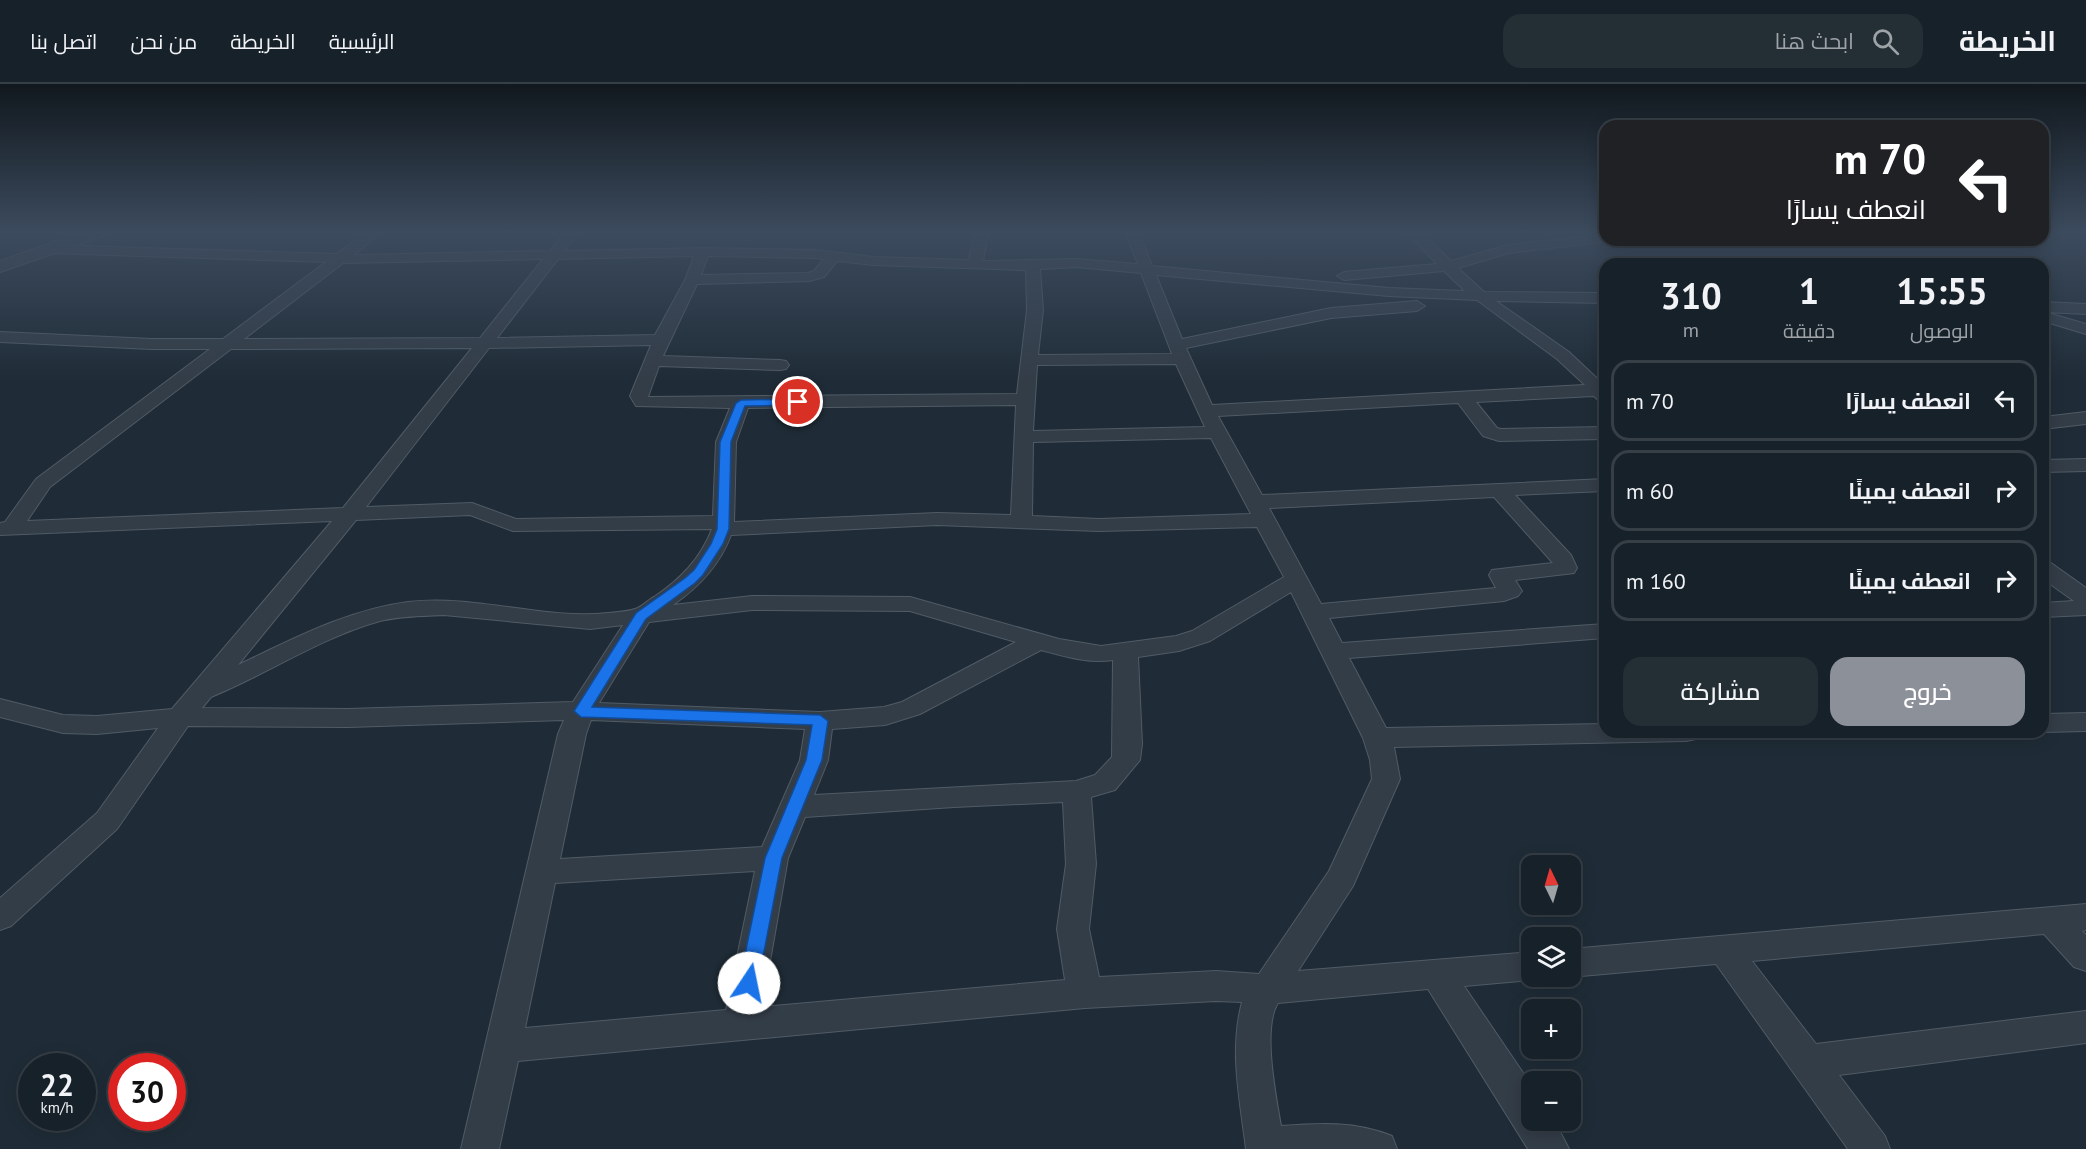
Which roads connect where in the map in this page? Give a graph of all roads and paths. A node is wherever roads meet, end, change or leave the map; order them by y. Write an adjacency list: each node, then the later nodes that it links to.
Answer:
1 (311, 282): 17 (street)
2 (532, 282): 16 (street)
3 (691, 282): 15 (street)
4 (1034, 282): 19 (street)
5 (1152, 282): 18 (street)
6 (1277, 282): 9 (street)
7 (1466, 282): 9 (street)
8 (1599, 298): 9 (street)
9 (1484, 299): 18 (street); 22 (street)
10 (2049, 307): 11 (street)
11 (2086, 309)
12 (2049, 318): 13 (street)
13 (2086, 329)
14 (0, 337): 17 (street)
15 (661, 340): 16 (street); 20 (street)
16 (483, 343): 17 (street); 38 (street)
17 (226, 344): 41 (street)
18 (1180, 352): 19 (street); 29 (street)
19 (1030, 360): 25 (street)
20 (652, 361): 21 (street); 26 (street)
21 (780, 365)
22 (1599, 390)
23 (1599, 394): 24 (street)
24 (1463, 398): 29 (street); 31 (street)
25 (1025, 399): 26 (street); 32 (street)
26 (741, 403): 40 (street)
27 (2086, 418): 28 (street)
28 (2051, 421): 30 (street)
29 (1212, 422): 32 (street); 37 (street)
30 (2086, 429)
31 (1599, 433)
32 (1024, 437): 39 (street)
33 (2086, 465): 34 (street)
34 (2049, 466)
35 (1599, 485): 36 (street)
36 (1500, 491): 37 (street); 47 (street)
37 (1260, 511): 39 (street); 43 (street)
38 (348, 516): 40 (street); 41 (street); 53 (street)
39 (1021, 521): 40 (street)
40 (723, 525): 48 (street)
41 (6, 529)
42 (2049, 572): 44 (street)
43 (1296, 579): 47 (street); 52 (street)
44 (2086, 599)
45 (2086, 608): 46 (street)
46 (2049, 610)
47 (1314, 612): 51 (street)
48 (641, 616): 50 (street); 53 (street); 55 (street)
49 (1599, 637): 51 (street)
50 (1038, 641): 52 (street); 57 (street)
51 (1333, 651): 61 (street)
52 (1125, 652): 62 (street)
53 (203, 691): 56 (street)
54 (0, 708): 56 (street)
55 (581, 711): 56 (street); 57 (street); 65 (street)
56 (180, 717): 66 (street)
57 (820, 721): 63 (street)
58 (2086, 722): 59 (street)
59 (2049, 723)
60 (1599, 734): 61 (street)
61 (1377, 738): 74 (street)
62 (1076, 791): 63 (street); 75 (street)
63 (795, 807): 64 (street)
64 (773, 858): 65 (street); 76 (street)
65 (540, 872): 78 (street)
66 (0, 917)
67 (2086, 917): 68 (street)
68 (2051, 920): 69 (street); 70 (street)
69 (1725, 950): 71 (street); 79 (street)
70 (2086, 957)
71 (1581, 962)
72 (1521, 967): 73 (street)
73 (1437, 974): 74 (street); 80 (street)
74 (1266, 989): 75 (street); 82 (street)
75 (1085, 993): 76 (street)
76 (741, 1025): 78 (street)
77 (2086, 1027): 79 (street)
78 (502, 1047): 83 (street)
79 (1808, 1062): 86 (street)
80 (1521, 1103)
81 (1539, 1131): 85 (street)
82 (1265, 1148): 84 (street)
83 (480, 1149)
84 (1378, 1149)
85 (1550, 1149)
86 (1871, 1149)

